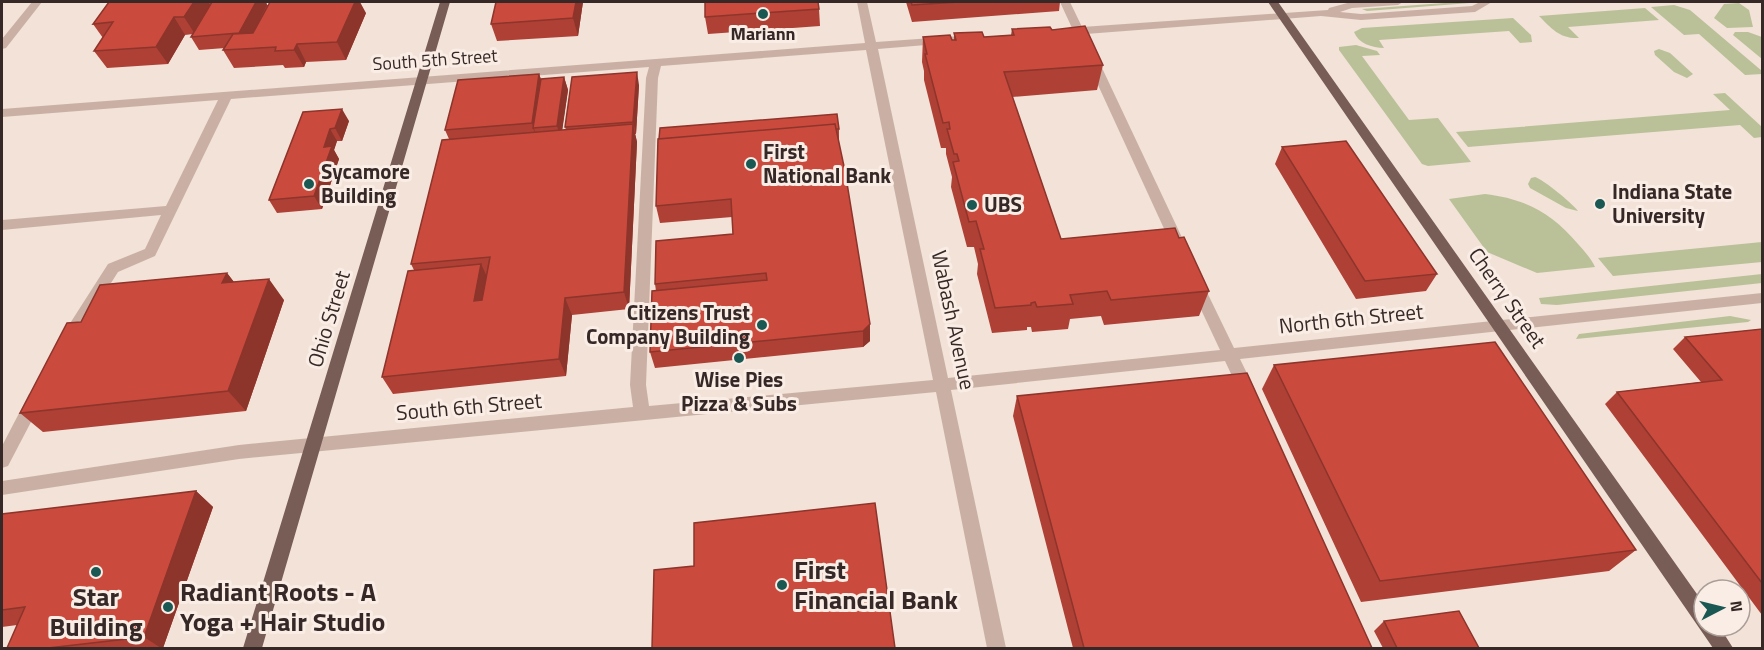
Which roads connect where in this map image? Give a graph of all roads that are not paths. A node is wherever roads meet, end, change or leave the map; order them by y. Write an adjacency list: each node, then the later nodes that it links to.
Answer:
1 (37, 2): 13 (street)
2 (445, 2): 16 (main road, Ohio Street)
3 (862, 2): 14 (street, Wabash Avenue)
4 (1065, 2): 10 (street)
5 (1273, 2): 9 (main road, Cherry Street)
6 (1398, 2): 8 (street)
7 (1487, 2): 8 (street)
8 (1321, 14): 9 (street)
9 (1283, 16): 10 (street); 22 (main road, Cherry Street)
10 (1080, 31): 11 (street); 24 (street)
11 (1057, 32)
12 (990, 37): 14 (street, South 5th Street)
13 (2, 46)
14 (872, 46): 15 (street, South 5th Street); 26 (street, Wabash Avenue)
15 (656, 62): 16 (street, South 5th Street); 28 (street)
16 (422, 79): 17 (street, South 5th Street); 29 (main road, Ohio Street)
17 (227, 94): 18 (street, South 5th Street); 19 (street)
18 (2, 112)
19 (170, 210): 20 (street); 23 (street)
20 (2, 225)
21 (1762, 298): 22 (street, North 6th Street)
22 (1498, 324): 24 (street, North 6th Street); 32 (main road, Cherry Street)
23 (60, 353)
24 (1229, 354): 26 (street, North 6th Street); 27 (street)
25 (44, 382): 30 (street)
26 (943, 385): 28 (street, South 6th Street); 34 (street, Wabash Avenue)
27 (1255, 407)
28 (642, 413): 29 (street, South 6th Street)
29 (313, 444): 31 (street, South 6th Street); 33 (main road, Ohio Street)
30 (2, 461)
31 (2, 488)
32 (1692, 603)
33 (252, 648)
34 (997, 648)

